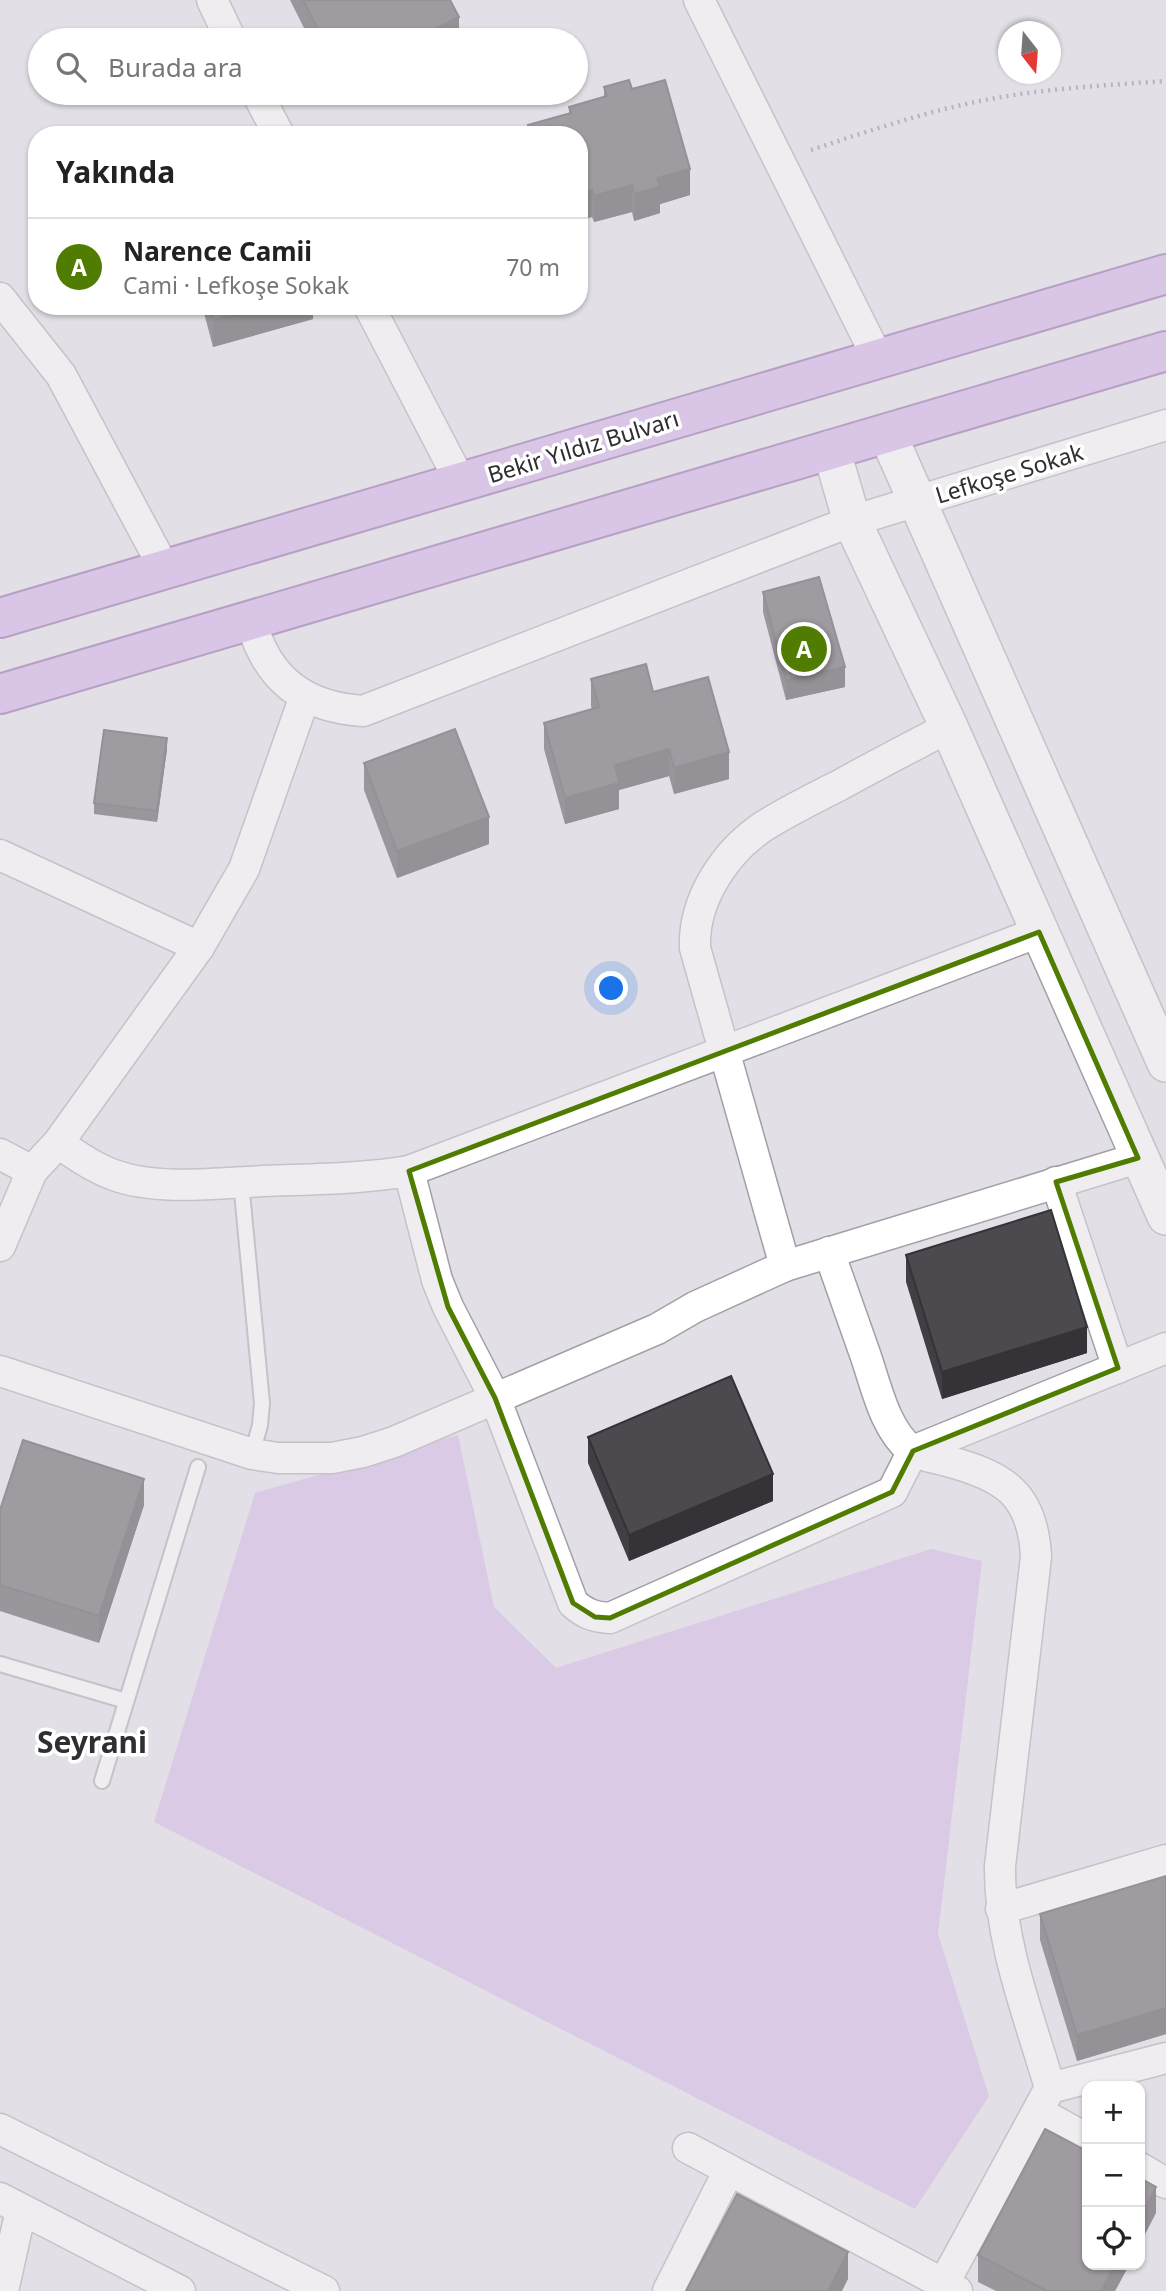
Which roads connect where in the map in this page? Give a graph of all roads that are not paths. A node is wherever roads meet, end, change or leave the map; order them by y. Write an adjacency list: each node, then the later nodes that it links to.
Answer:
1 (212, 0): 3 (street)
2 (698, 0): 10 (street)
3 (225, 28)
4 (263, 105): 5 (street)
5 (274, 126)
6 (1166, 274): 10 (main road, Bekir Yıldız Bulvarı)
7 (0, 298): 17 (street)
8 (374, 315): 14 (street)
9 (1166, 351): 12 (main road)
10 (878, 359): 14 (main road, Bekir Yıldız Bulvarı)
11 (1166, 425): 15 (street, Lefkoşe Sokak)
12 (887, 433): 13 (main road); 15 (street)
13 (831, 449): 16 (street); 19 (main road)
14 (461, 483): 17 (main road, Bekir Yıldız Bulvarı)
15 (917, 502): 16 (street, Lefkoşe Sokak); 26 (street)
16 (852, 522): 21 (street, Lefkoşe Sokak); 22 (street)
17 (165, 570): 18 (main road, Bekir Yıldız Bulvarı)
18 (0, 618)
19 (251, 621): 20 (main road); 21 (street)
20 (0, 694)
21 (305, 696): 25 (street)
22 (949, 726): 24 (street); 27 (street)
23 (0, 855): 25 (street)
24 (1039, 932): 27 (street); 30 (street)
25 (199, 947): 28 (street)
26 (1161, 1040)
27 (724, 1050): 32 (street); 38 (street)
28 (58, 1143): 31 (street); 33 (street)
29 (0, 1154): 31 (street)
30 (1139, 1158): 34 (street); 35 (street)
31 (32, 1171): 36 (street)
32 (409, 1171): 33 (street); 42 (street)
33 (241, 1182): 44 (lane)
34 (1056, 1182): 37 (street); 40 (street)
35 (1166, 1216)
36 (0, 1246)
37 (829, 1252): 38 (street); 43 (street)
38 (785, 1266): 42 (street)
39 (1166, 1348): 40 (street)
40 (1118, 1368): 43 (street)
41 (0, 1371): 44 (street)
42 (495, 1398): 43 (street); 44 (street)
43 (913, 1451): 50 (street)
44 (252, 1454)
45 (198, 1467): 47 (lane)
46 (0, 1664): 47 (lane)
47 (126, 1701): 48 (lane)
48 (102, 1781)
49 (1166, 1860): 50 (street)
50 (1001, 1909): 52 (street)
51 (1166, 2058): 52 (street)
52 (1044, 2100): 54 (street); 60 (street)
53 (0, 2129): 63 (street)
54 (1082, 2134)
55 (688, 2148): 56 (street)
56 (729, 2170): 60 (street); 64 (street)
57 (1145, 2171): 58 (street)
58 (1166, 2183)
59 (10, 2204): 61 (street); 62 (street)
60 (932, 2284)
61 (3, 2288)
62 (180, 2291)
63 (324, 2291)
64 (668, 2291)

